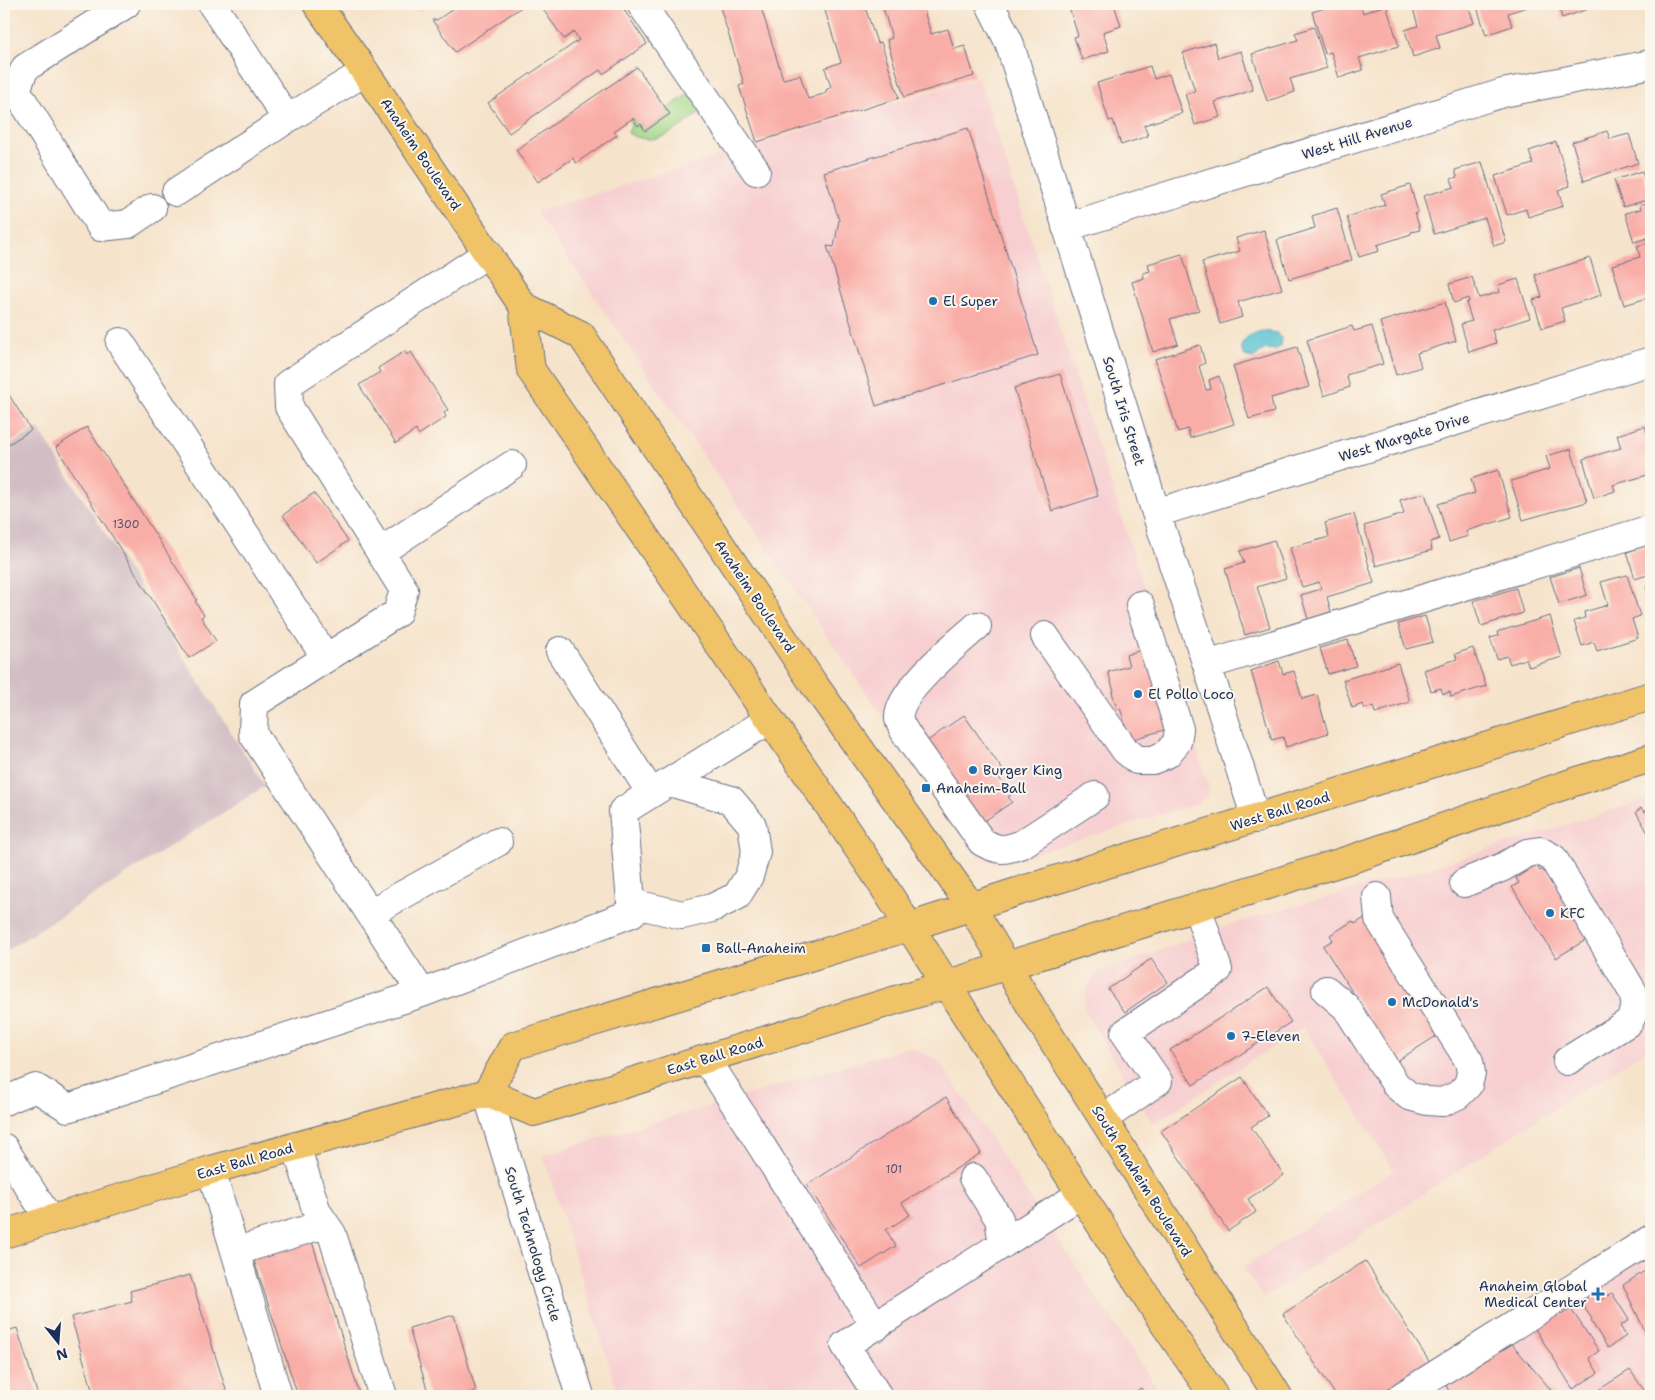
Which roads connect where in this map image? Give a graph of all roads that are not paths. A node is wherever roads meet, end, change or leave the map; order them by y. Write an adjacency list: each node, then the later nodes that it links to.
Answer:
1 (126, 4): 11 (street)
2 (212, 4): 8 (street)
3 (317, 4): 7 (main road, Anaheim Boulevard)
4 (641, 4): 9 (street)
5 (990, 4): 12 (street, South Iris Street)
6 (1651, 65): 12 (street, West Hill Avenue)
7 (365, 72): 8 (street); 13 (main road, Anaheim Boulevard)
8 (287, 119): 10 (street)
9 (756, 171)
10 (176, 192)
11 (152, 208)
12 (1066, 227): 18 (street, South Iris Street)
13 (488, 253): 14 (main road, Anaheim Boulevard); 20 (street)
14 (523, 306): 28 (main road, Anaheim Boulevard); 37 (main road, Anaheim Boulevard)
15 (120, 342): 25 (street)
16 (1651, 361): 18 (street, West Margate Drive)
17 (512, 465): 20 (street)
18 (1156, 513): 26 (street, South Iris Street)
19 (1651, 529): 26 (street)
20 (380, 552): 25 (street)
21 (1140, 605): 23 (street)
22 (977, 626): 31 (street)
23 (1046, 636)
24 (560, 651): 30 (street)
25 (326, 658): 39 (street)
26 (1207, 665): 32 (street, South Iris Street)
27 (1651, 696): 32 (main road, West Ball Road)
28 (769, 720): 30 (street); 40 (main road, Anaheim Boulevard)
29 (1651, 758): 38 (main road)
30 (661, 788): 36 (street); 36 (street)
31 (1095, 796)
32 (1256, 819): 37 (main road, West Ball Road)
33 (498, 842): 39 (street)
34 (1464, 884): 46 (street)
35 (1377, 896): 43 (street)
36 (631, 903): 44 (street)
37 (971, 906): 40 (main road, West Ball Road); 41 (main road, Anaheim Boulevard)
38 (1197, 906): 41 (main road); 49 (street)
39 (370, 914): 44 (street)
40 (909, 927): 42 (main road, Anaheim Boulevard); 47 (main road)
41 (1006, 966): 42 (main road); 49 (main road, South Anaheim Boulevard)
42 (946, 986): 45 (main road, East Ball Road); 54 (main road)
43 (1326, 990)
44 (422, 993): 48 (street)
45 (703, 1060): 47 (main road, East Ball Road); 61 (street)
46 (1567, 1061)
47 (487, 1093): 50 (main road, East Ball Road); 64 (street, South Technology Circle)
48 (4, 1101)
49 (1104, 1119): 67 (main road, South Anaheim Boulevard)
50 (296, 1146): 52 (main road, East Ball Road); 56 (street)
51 (4, 1148): 55 (street)
52 (211, 1170): 55 (main road, East Ball Road); 60 (street)
53 (973, 1178): 59 (street)
54 (1081, 1194): 59 (street); 66 (main road)
55 (50, 1220): 57 (main road, East Ball Road)
56 (325, 1224): 60 (street); 63 (street)
57 (4, 1234)
58 (1651, 1239): 68 (street)
59 (1003, 1244): 61 (street)
60 (236, 1251): 62 (street)
61 (876, 1326): 65 (street)
62 (278, 1396)
63 (383, 1396)
64 (580, 1396)
65 (878, 1396)
66 (1214, 1396)
67 (1278, 1396)
68 (1402, 1396)

